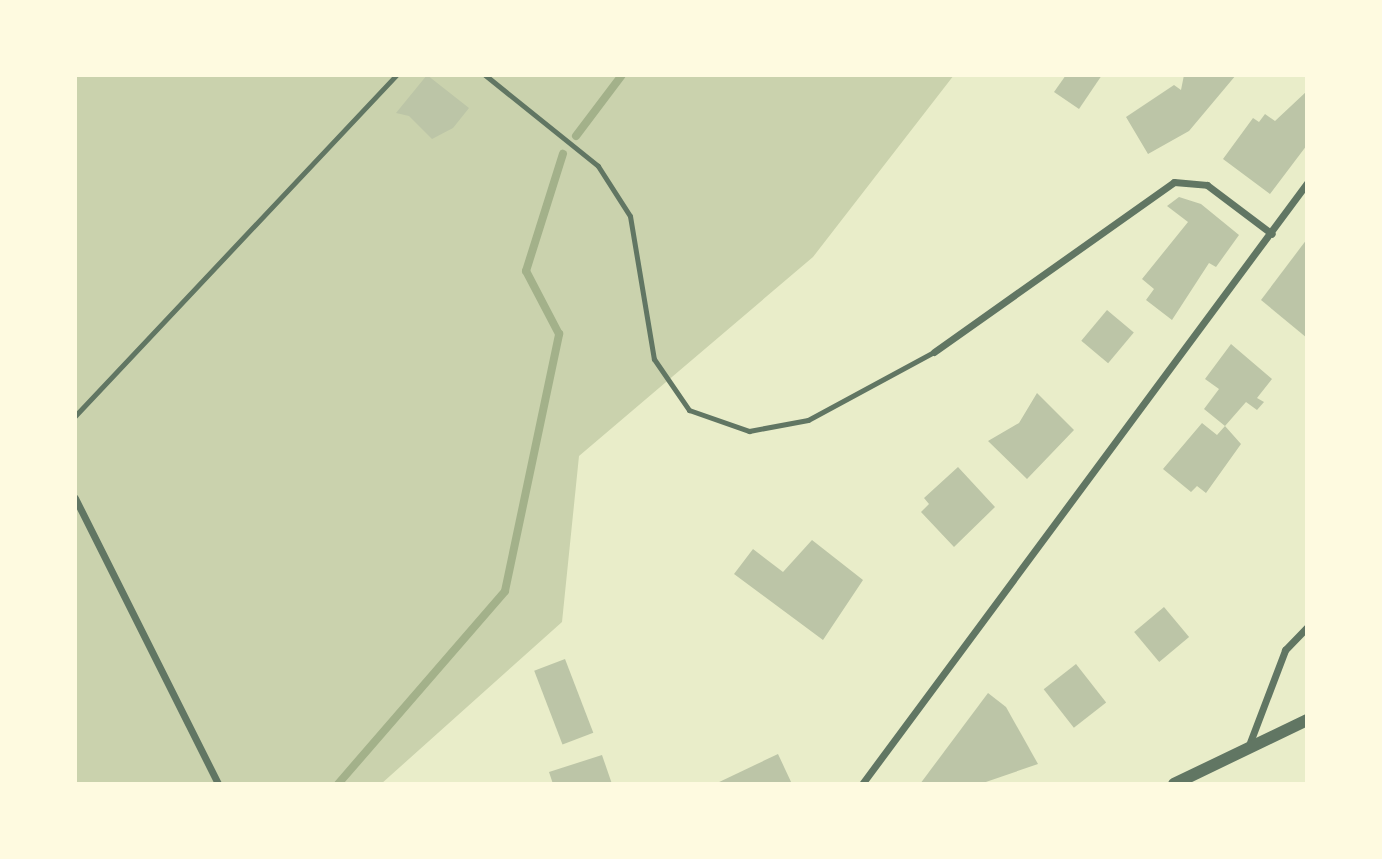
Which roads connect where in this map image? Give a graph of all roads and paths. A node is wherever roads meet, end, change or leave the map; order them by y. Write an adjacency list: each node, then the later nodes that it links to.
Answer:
1 (396, 75): 6 (lane)
2 (485, 75): 5 (lane)
3 (1307, 183): 4 (street)
4 (1272, 234): 5 (street); 12 (street)
5 (934, 352)
6 (75, 416)
7 (75, 498): 11 (street)
8 (1307, 627): 10 (street)
9 (1307, 720): 10 (street)
10 (1249, 745): 13 (street)
11 (218, 784)
12 (862, 784)
13 (1174, 784)

